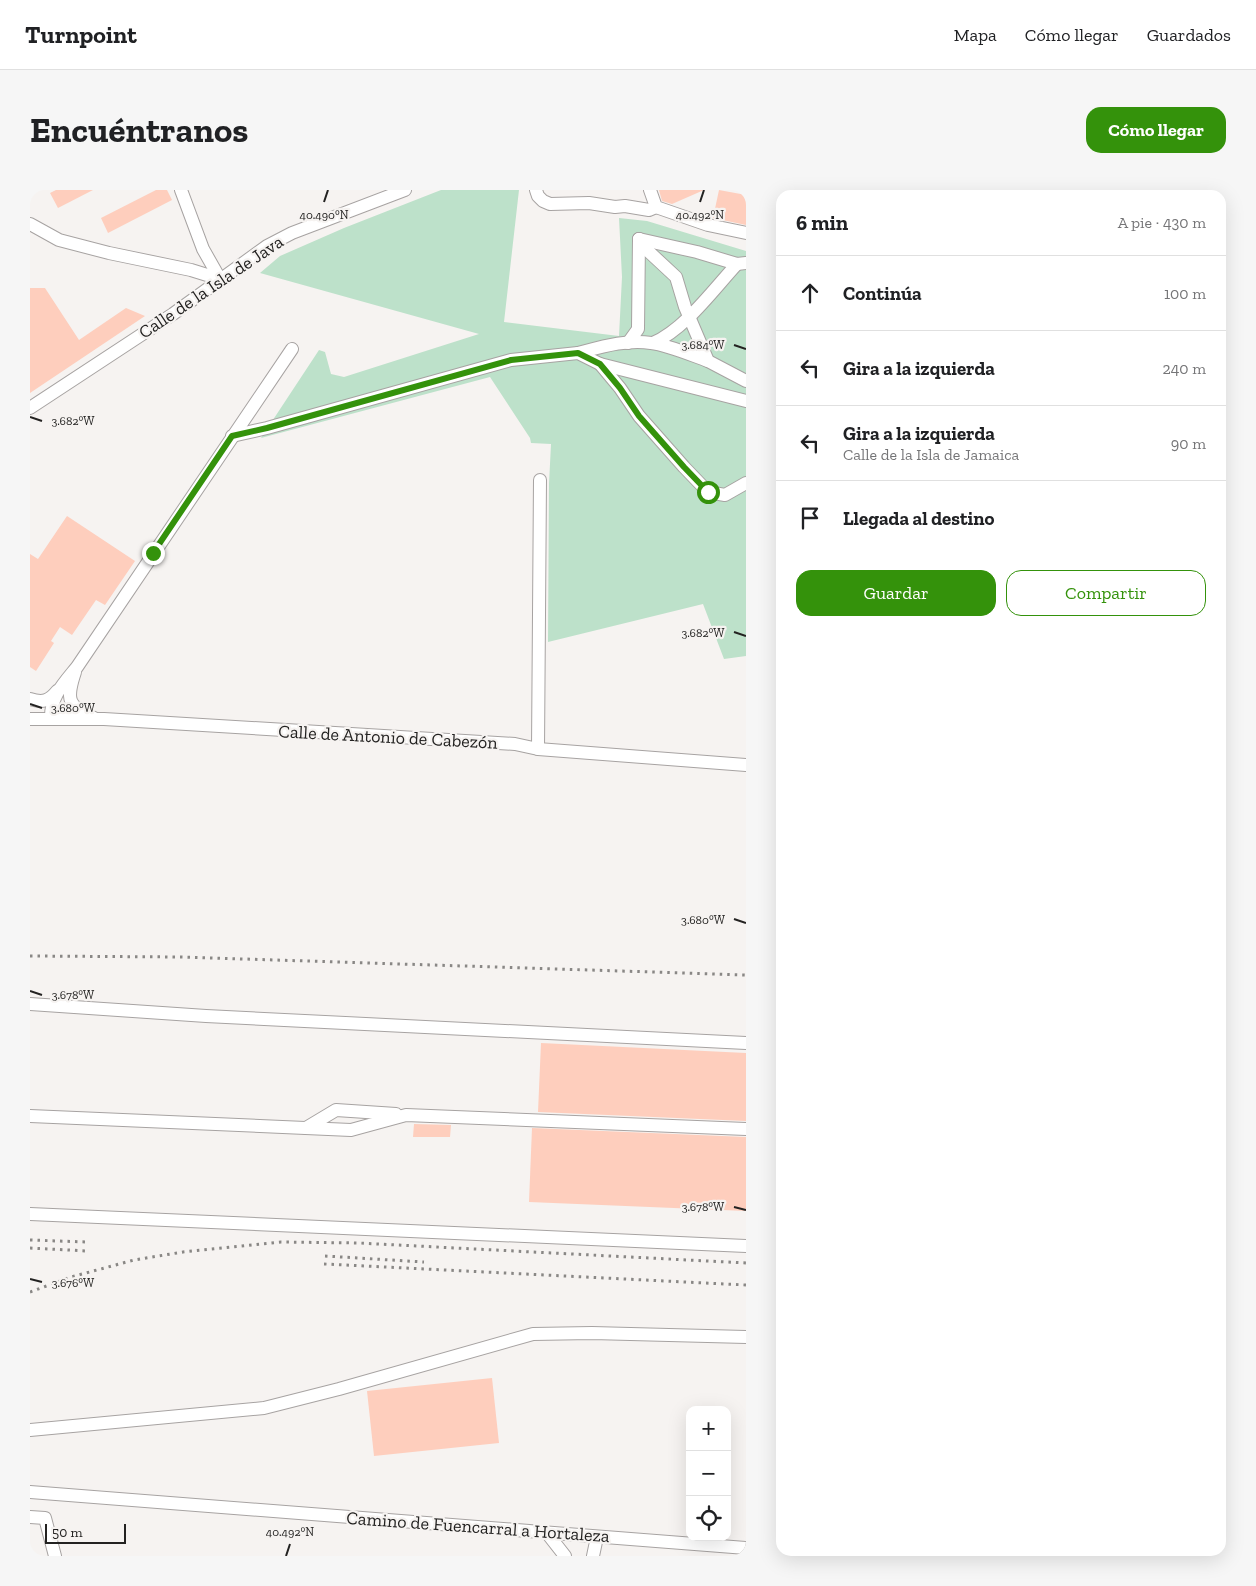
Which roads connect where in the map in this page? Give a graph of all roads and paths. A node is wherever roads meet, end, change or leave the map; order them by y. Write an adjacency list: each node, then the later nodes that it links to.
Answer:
1 (181, 190): 10 (street)
2 (405, 190): 10 (street, Calle de la Isla de Java)
3 (536, 190): 5 (street)
4 (650, 190): 5 (street)
5 (656, 207): 7 (street)
6 (30, 224): 10 (street)
7 (746, 233)
8 (639, 239): 9 (street); 11 (street); 12 (street)
9 (741, 264): 11 (street)
10 (220, 279): 20 (street, Calle de la Isla de Java)
11 (689, 317): 13 (street); 16 (street)
12 (628, 343): 13 (street); 15 (street)
13 (653, 343): 16 (street)
14 (292, 349): 21 (street)
15 (578, 353): 17 (street); 21 (street)
16 (708, 361): 18 (street)
17 (600, 364): 19 (street); 23 (street)
18 (746, 381)
19 (746, 401)
20 (30, 408)
21 (232, 436): 24 (street)
22 (540, 480): 30 (street)
23 (746, 484)
24 (77, 667): 25 (street); 29 (street)
25 (59, 688): 26 (street); 28 (street)
26 (30, 699)
27 (30, 719): 28 (street, Calle de Antonio de Cabezón)
28 (51, 719): 29 (street, Calle de Antonio de Cabezón)
29 (98, 719): 30 (street, Calle de Antonio de Cabezón)
30 (538, 750): 31 (street, Calle de Antonio de Cabezón)
31 (746, 765)
32 (30, 1004): 33 (street)
33 (746, 1042)
34 (406, 1115): 36 (street); 36 (street); 37 (street)
35 (30, 1116): 36 (street)
36 (305, 1128)
37 (746, 1129)
38 (30, 1214): 39 (street)
39 (746, 1246)
40 (746, 1337): 41 (street)
41 (30, 1430)
42 (30, 1492): 44 (street, Camino de Fuencarral a Hortaleza)
43 (30, 1517): 47 (street)
44 (547, 1533): 45 (street, Camino de Fuencarral a Hortaleza); 48 (street)
45 (596, 1537): 46 (street, Camino de Fuencarral a Hortaleza); 49 (street)
46 (746, 1548)
47 (55, 1556)
48 (565, 1556)
49 (593, 1556)

